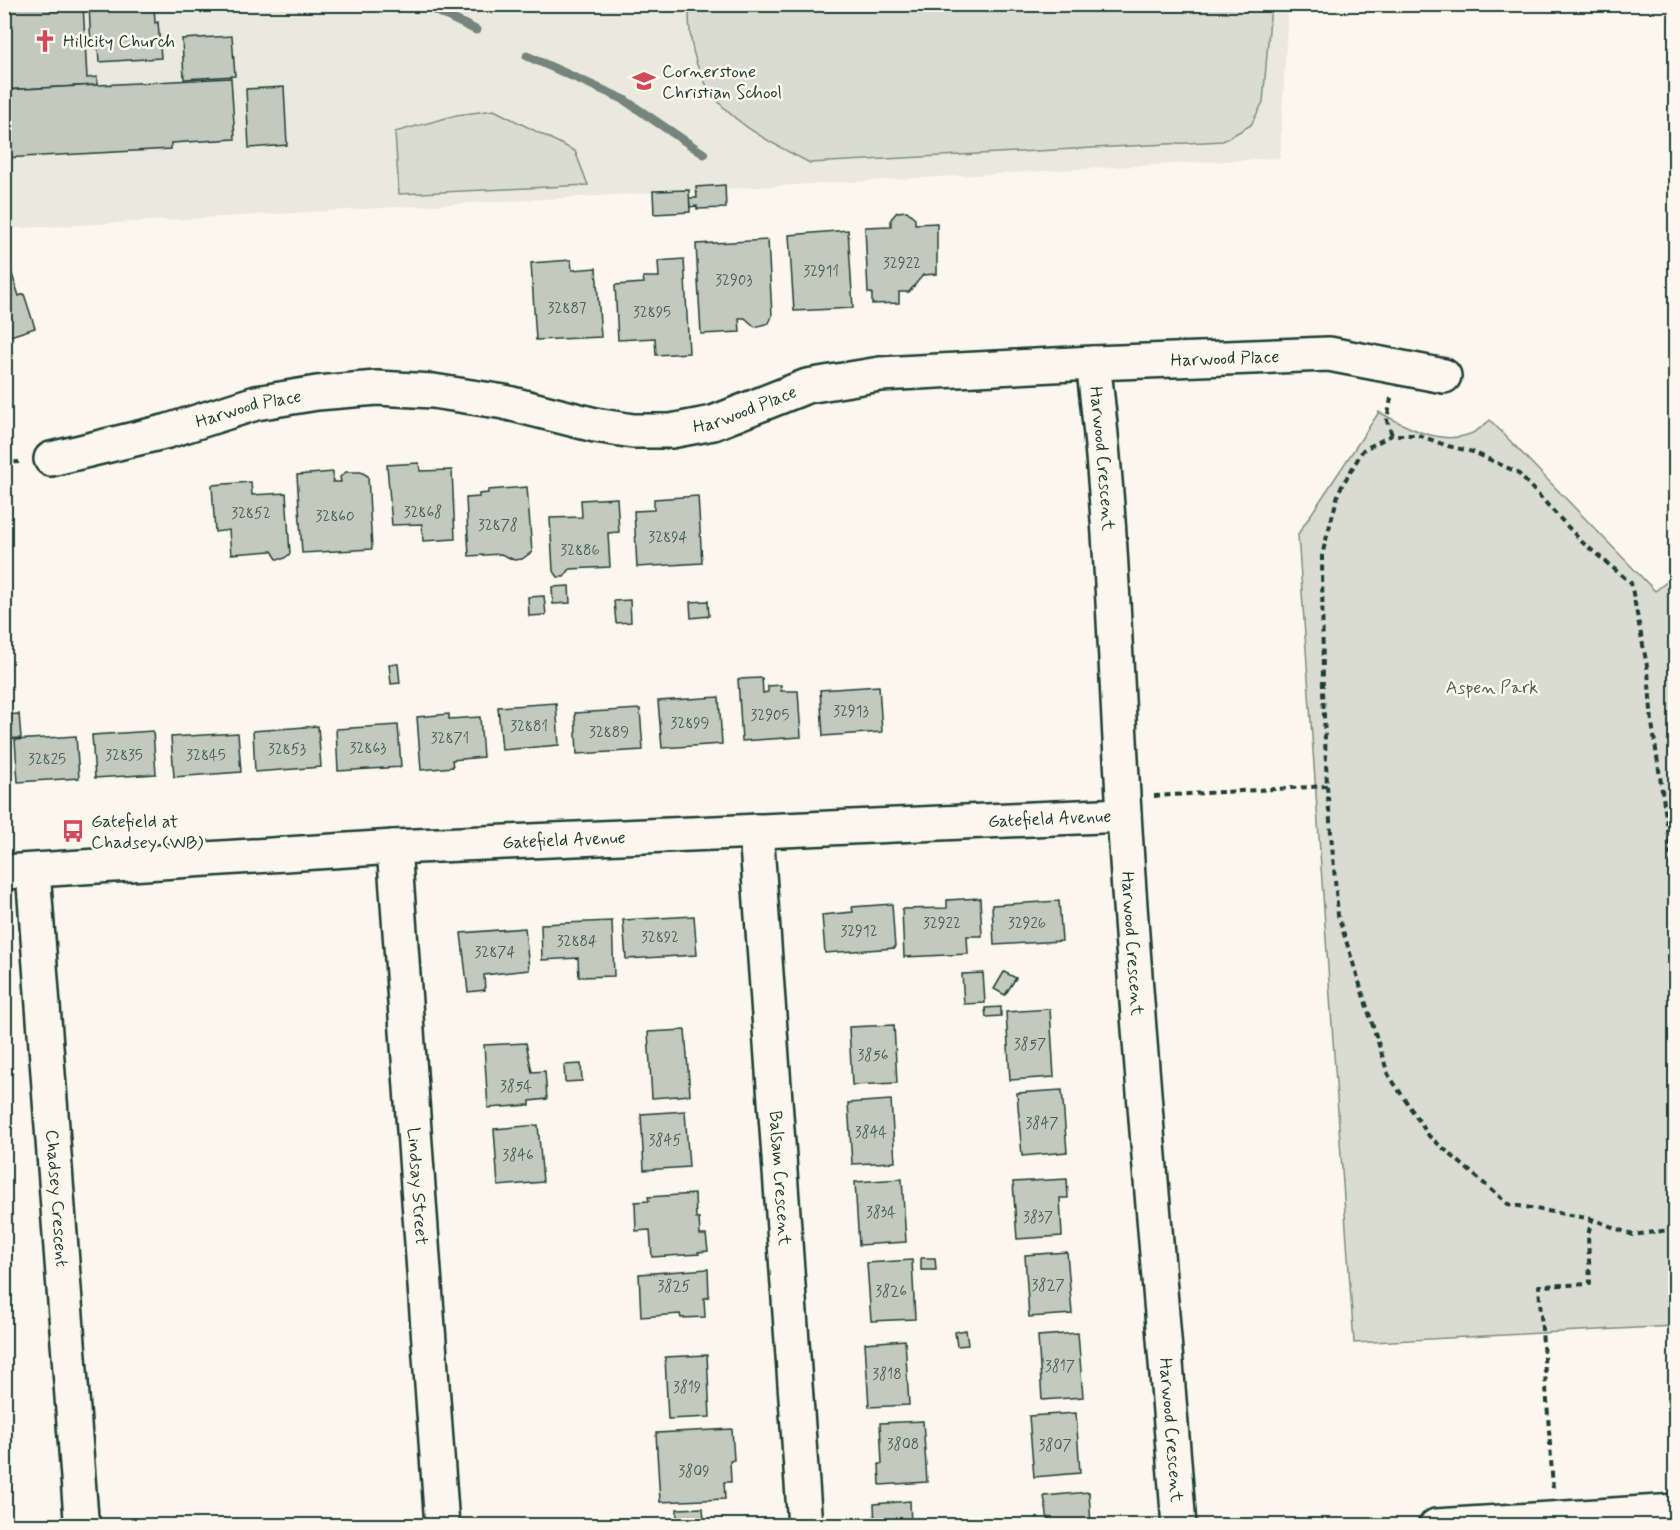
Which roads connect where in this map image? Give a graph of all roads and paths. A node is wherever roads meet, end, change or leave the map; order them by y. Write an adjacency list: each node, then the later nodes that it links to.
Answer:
1 (1093, 363): 2 (street, Harwood Place); 3 (street, Harwood Place); 5 (street, Harwood Crescent)
2 (1444, 376)
3 (51, 459)
4 (1327, 786): 5 (path); 9 (path); 10 (path)
5 (1123, 806): 6 (street, Gatefield Avenue); 17 (street, Harwood Crescent)
6 (756, 831): 7 (street, Gatefield Avenue); 16 (street, Balsam Crescent)
7 (394, 847): 8 (street, Gatefield Avenue); 15 (street, Lindsay Street)
8 (19, 872): 14 (street, Chadsey Crescent)
9 (1676, 940)
10 (1592, 1219): 11 (path); 13 (path)
11 (1676, 1223)
12 (1676, 1512): 13 (street)
13 (1550, 1521): 18 (street)
14 (84, 1526)
15 (442, 1526)
16 (805, 1526)
17 (1179, 1526)
18 (1436, 1526)

